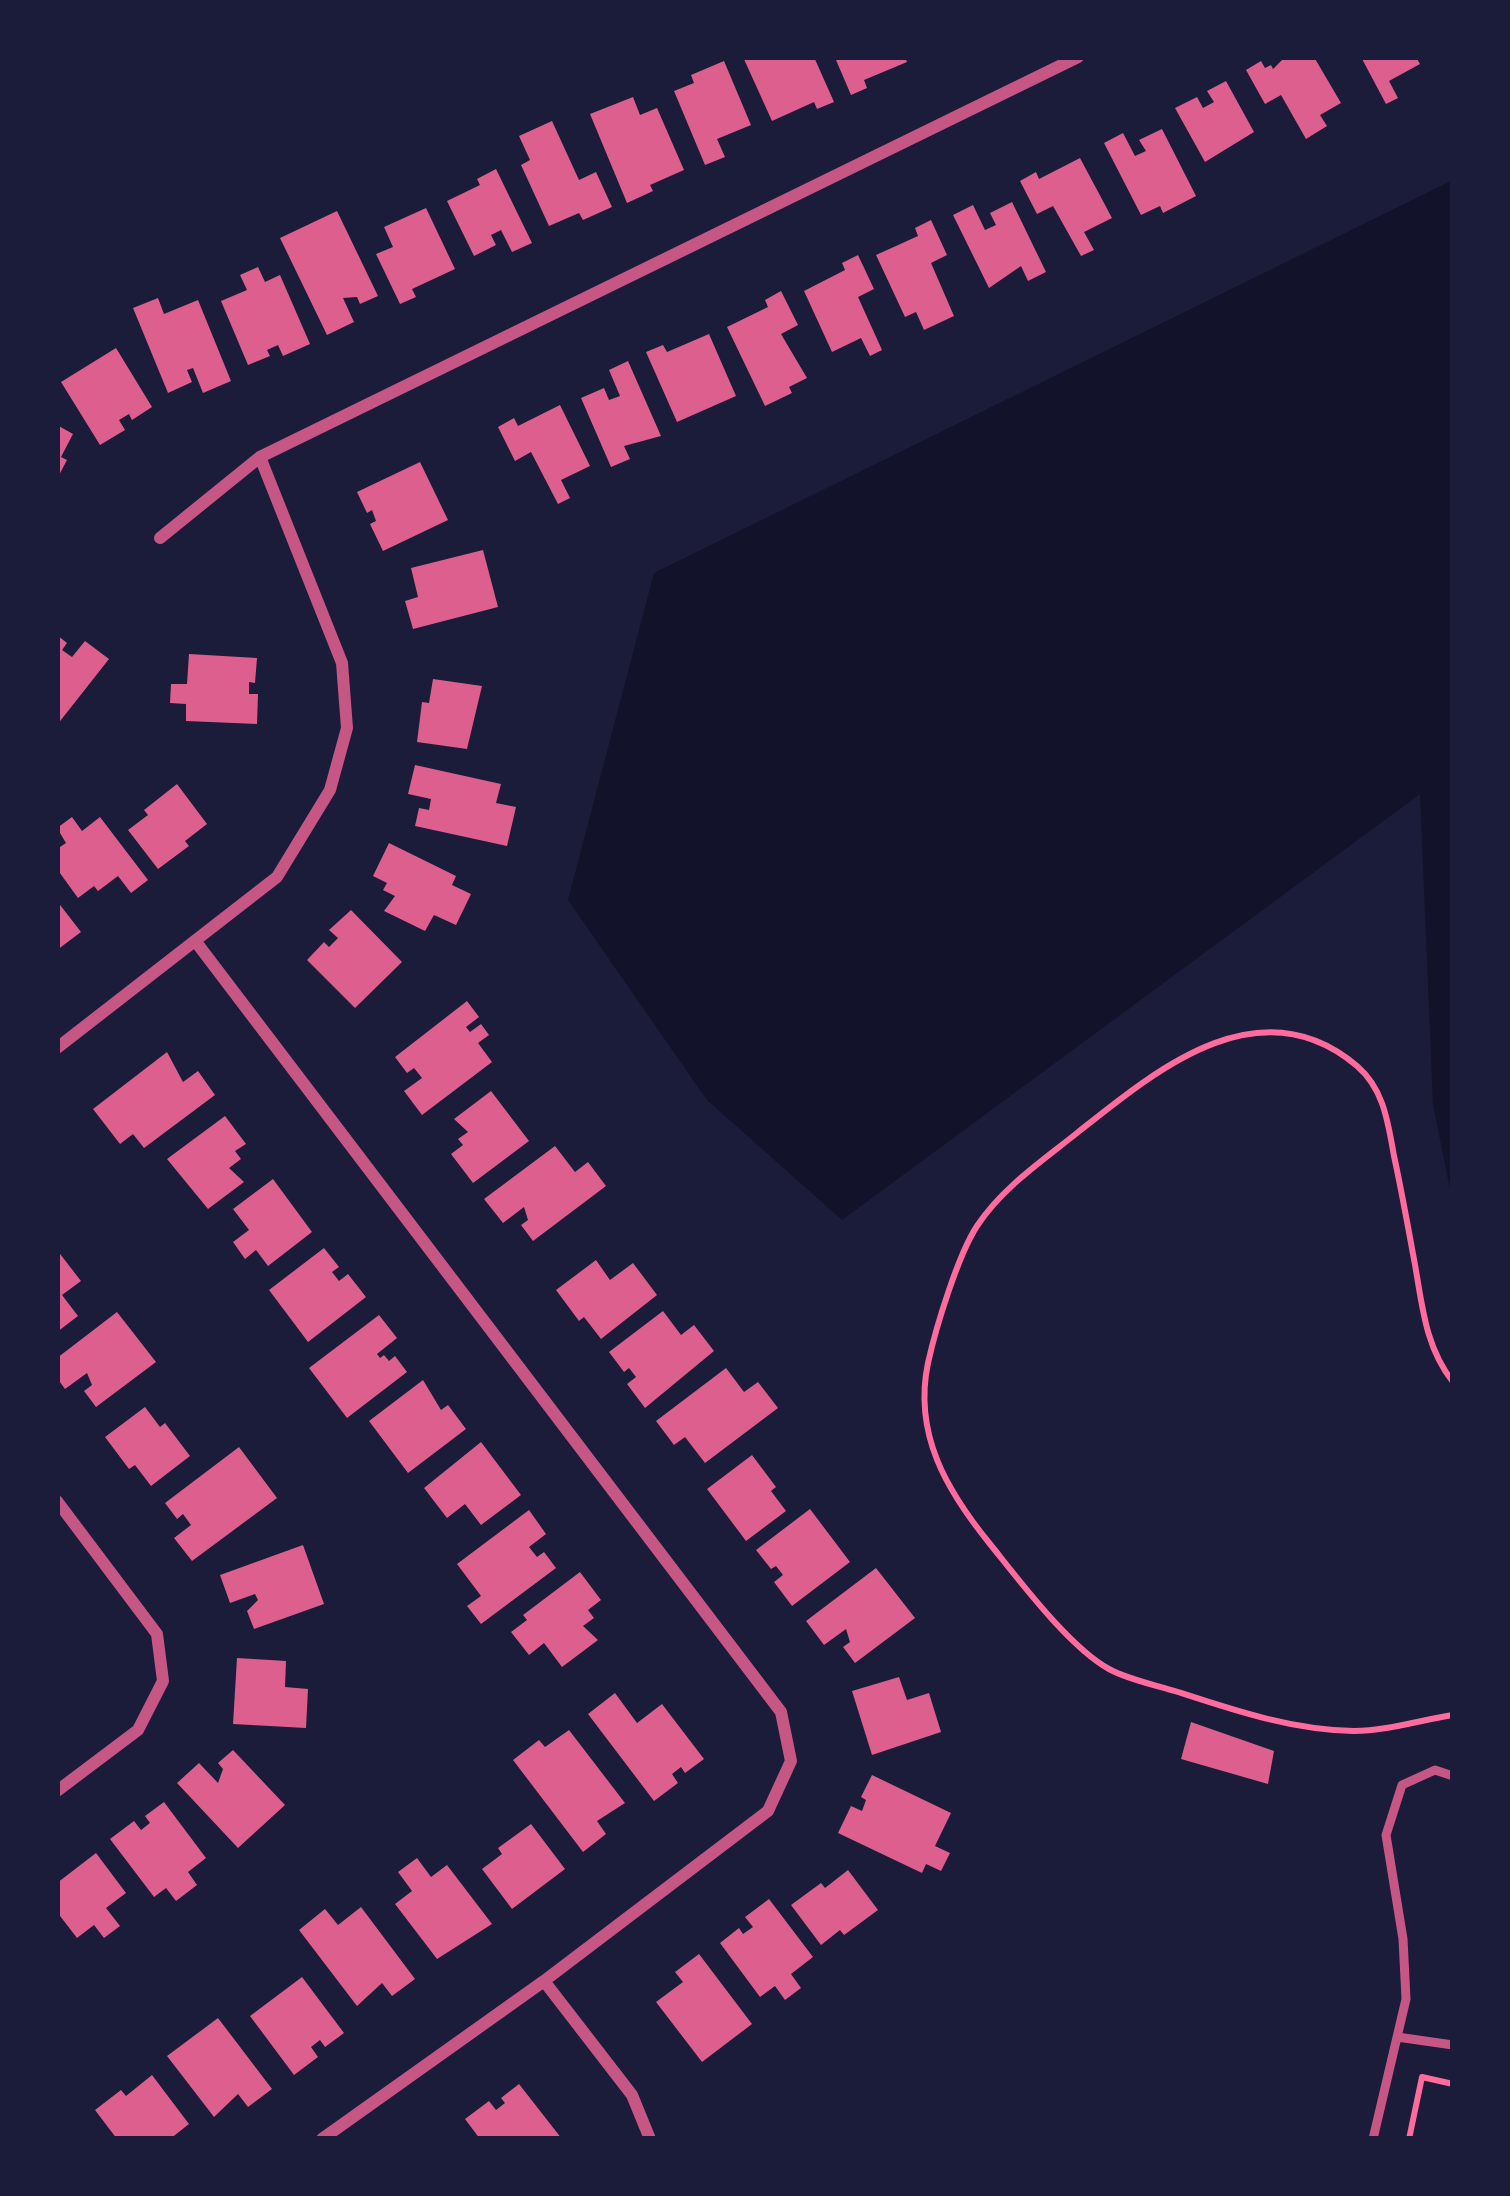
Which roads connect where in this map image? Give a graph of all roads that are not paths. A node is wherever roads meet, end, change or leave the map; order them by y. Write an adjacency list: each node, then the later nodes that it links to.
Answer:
1 (1078, 57): 2 (street)
2 (260, 457): 3 (street); 4 (street)
3 (160, 538)
4 (196, 942): 5 (street); 9 (street)
5 (57, 1048)
6 (57, 1501): 8 (street)
7 (1453, 1776): 10 (lane)
8 (57, 1791)
9 (544, 1981): 12 (street); 13 (street)
10 (1396, 2037): 11 (lane); 14 (lane)
11 (1453, 2045)
12 (322, 2139)
13 (650, 2139)
14 (1373, 2139)

